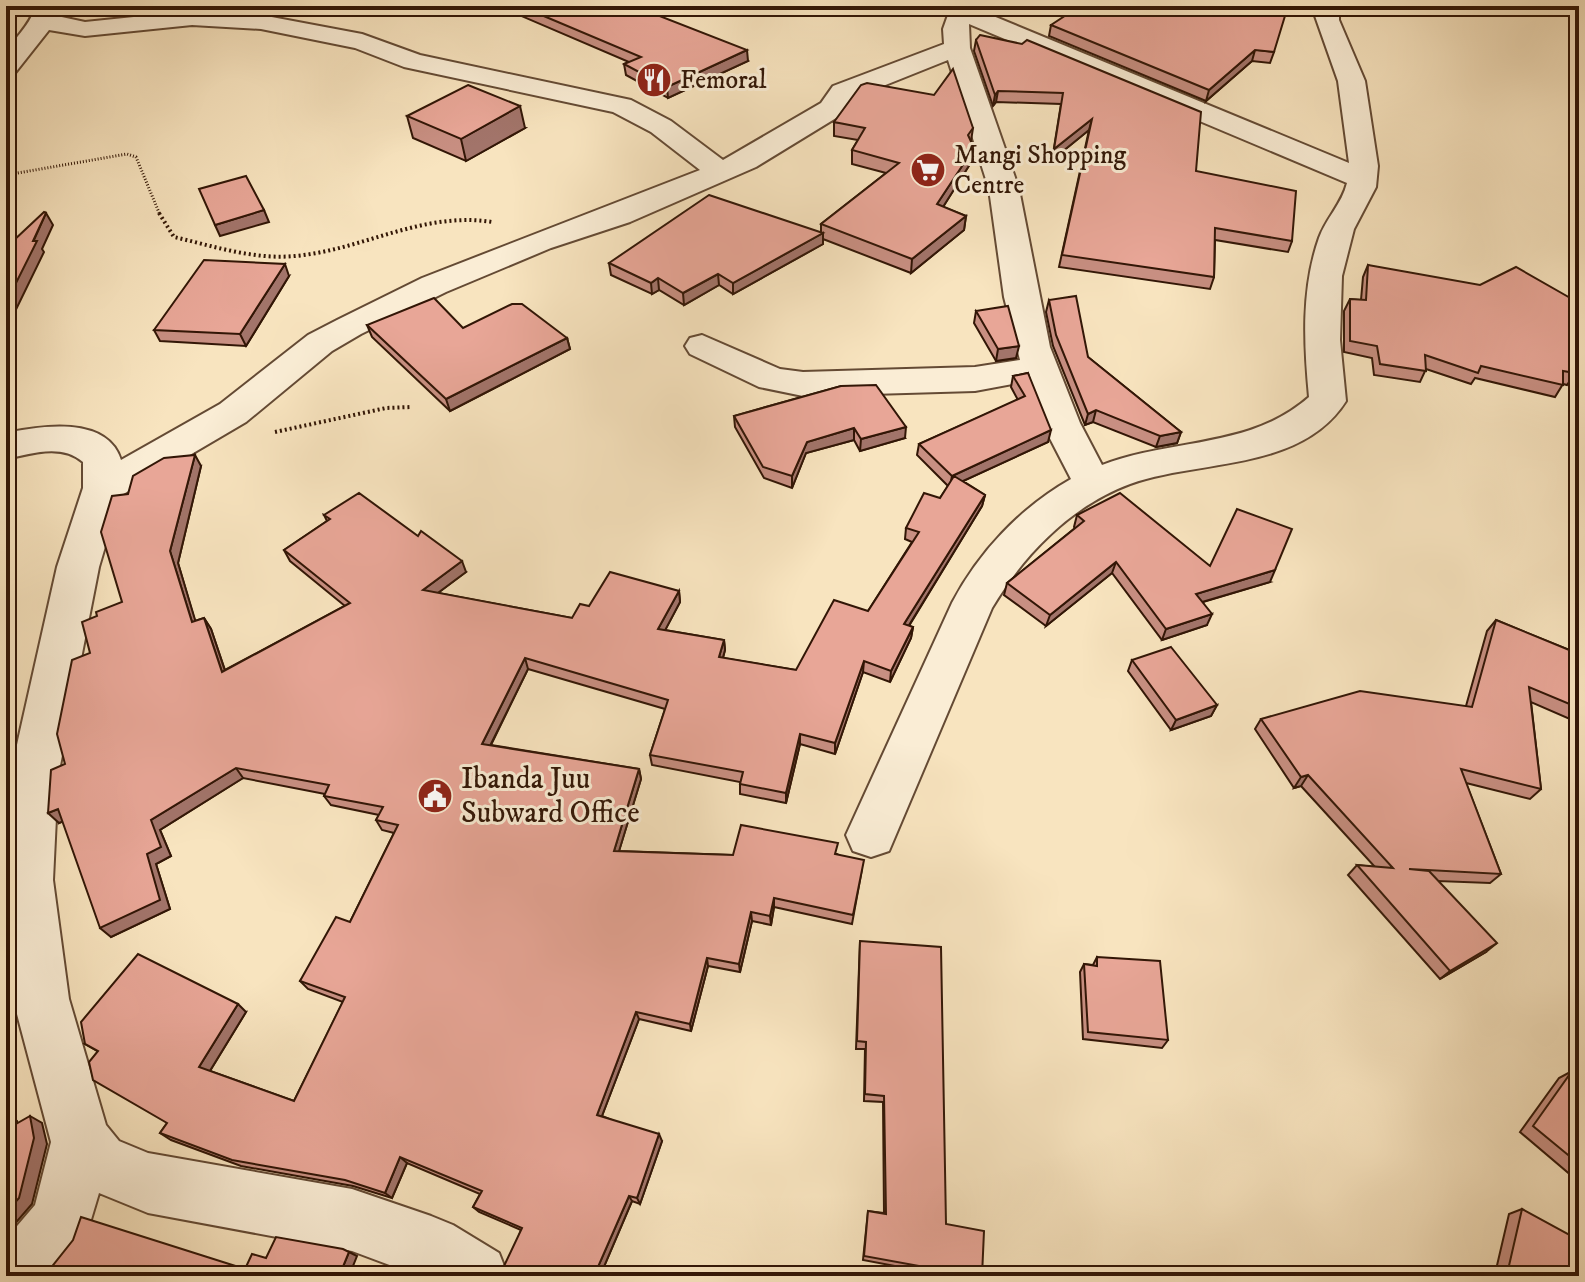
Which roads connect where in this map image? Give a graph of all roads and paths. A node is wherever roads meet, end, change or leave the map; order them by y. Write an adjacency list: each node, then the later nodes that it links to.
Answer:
1 (1338, 6): 8 (street)
2 (954, 9): 4 (street); 8 (street)
3 (45, 13): 5 (street); 6 (street)
4 (957, 48): 6 (street); 11 (street)
5 (6, 67)
6 (720, 172): 9 (street)
7 (6, 175): 9 (path)
8 (1363, 179): 15 (street)
9 (540, 241): 16 (street)
10 (702, 346): 11 (street)
11 (1040, 368): 15 (street)
12 (411, 407): 13 (path)
13 (270, 433)
14 (6, 446): 16 (street)
15 (1093, 484): 18 (street)
16 (103, 488): 17 (street)
17 (20, 783): 19 (street)
18 (871, 835)
19 (81, 1142): 20 (street); 21 (street)
20 (16, 1276)
21 (476, 1276)

